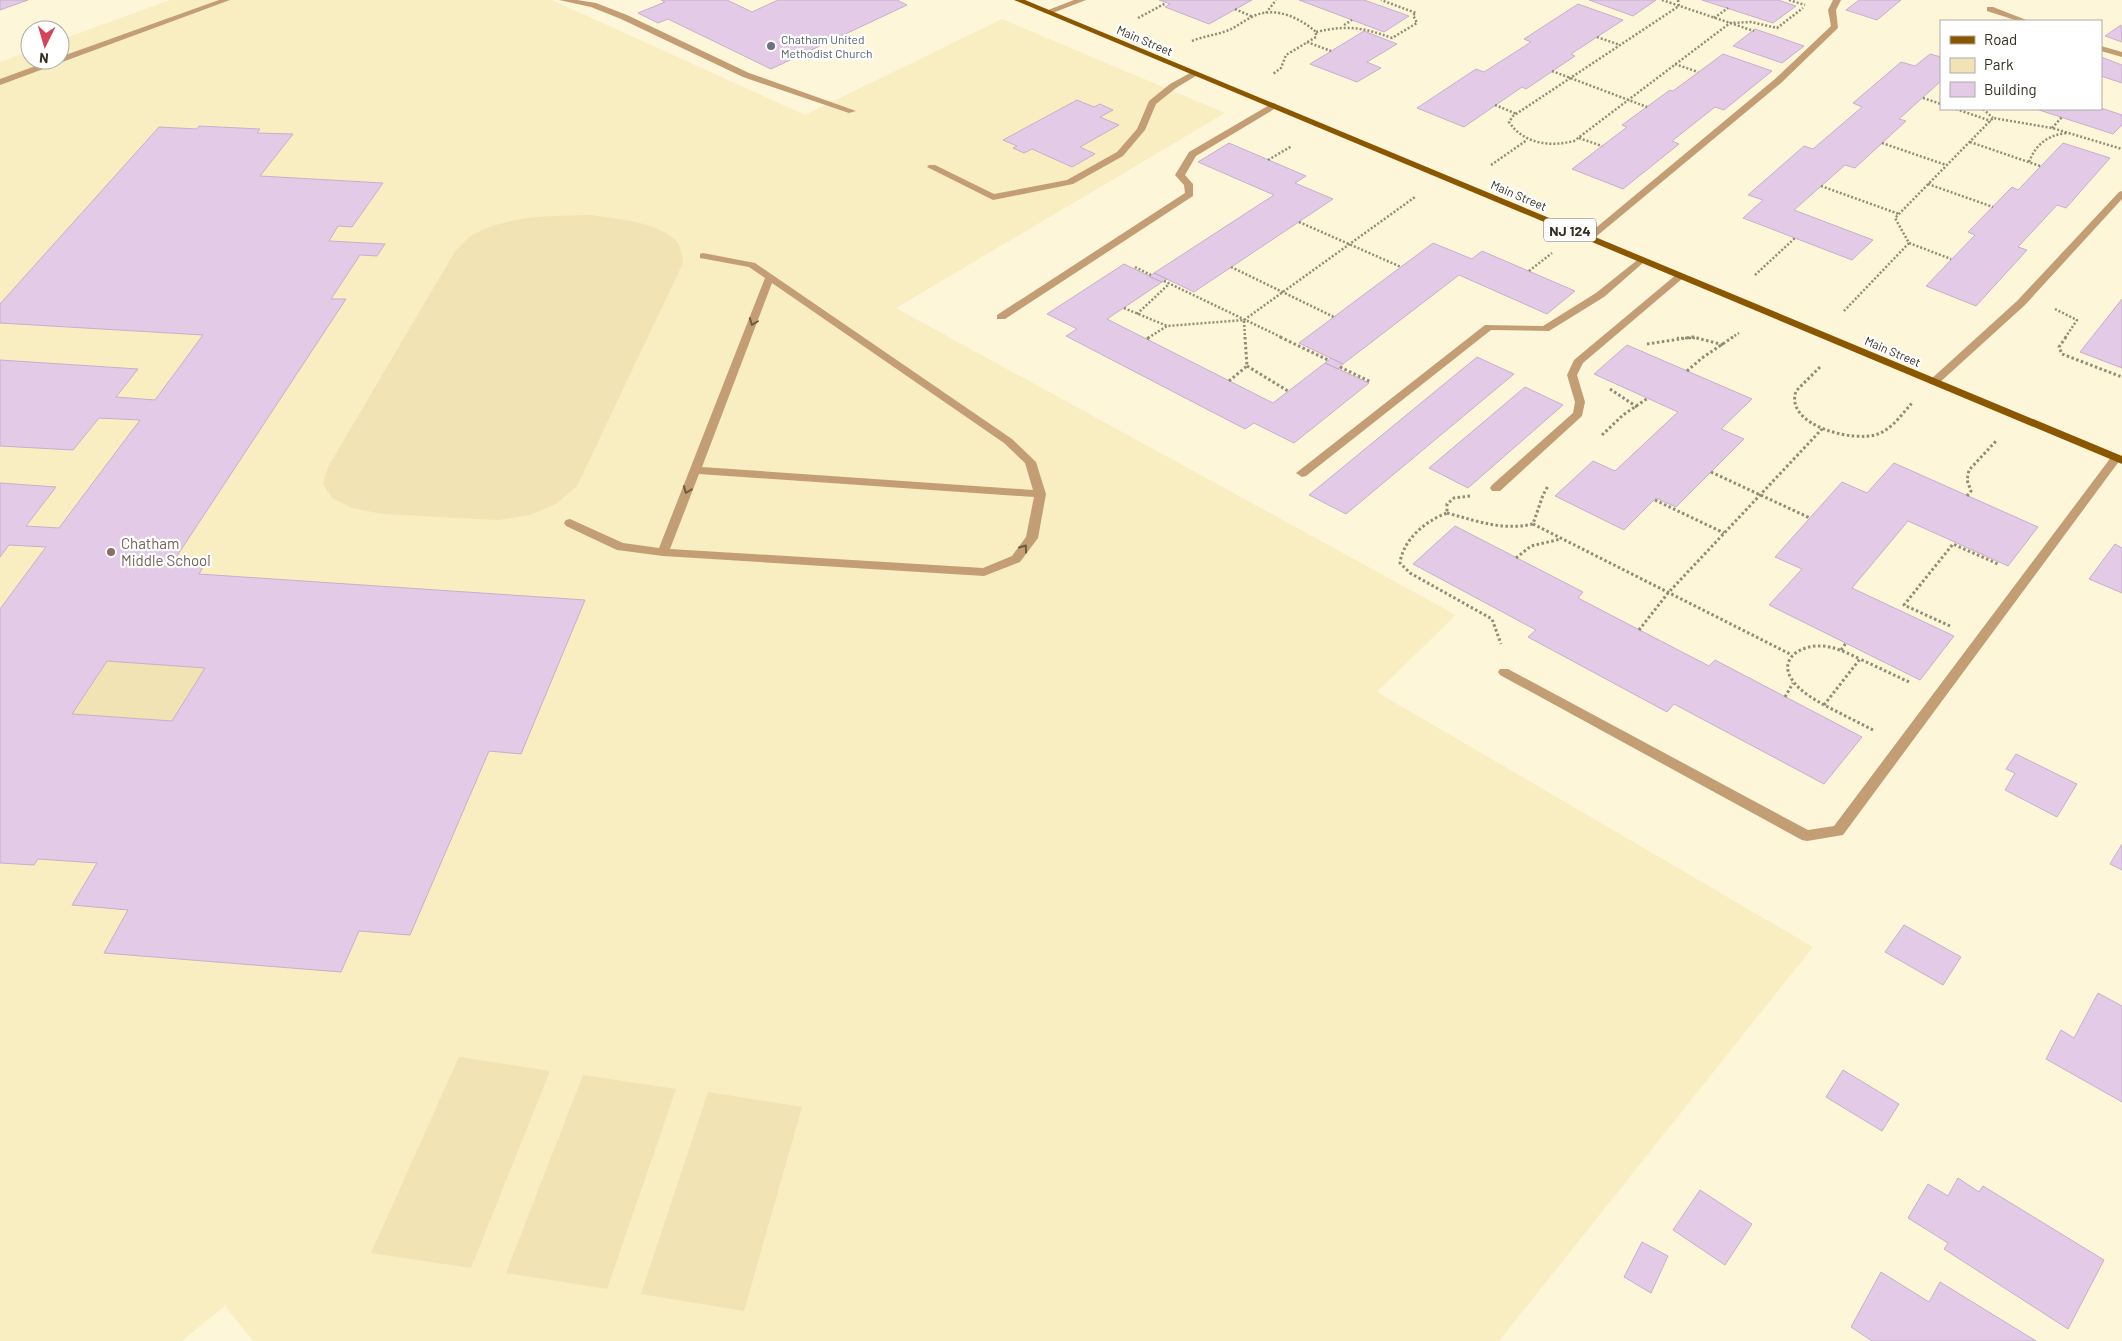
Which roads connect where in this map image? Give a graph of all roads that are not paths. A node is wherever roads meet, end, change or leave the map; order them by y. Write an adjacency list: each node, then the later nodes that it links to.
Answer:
1 (226, 0): 11 (lane)
2 (563, 0): 16 (lane)
3 (1018, 0): 7 (main road, Main Street / NJ 124)
4 (1082, 0): 7 (lane)
5 (1837, 0): 19 (lane)
6 (1990, 9): 8 (lane)
7 (1047, 12): 13 (main road, Main Street / NJ 124)
8 (2022, 20)
9 (2102, 48): 10 (lane)
10 (2122, 55)
11 (70, 56)
12 (33, 70): 14 (lane)
13 (1195, 74): 15 (main road, Main Street / NJ 124); 17 (lane)
14 (0, 82)
15 (1273, 106): 19 (main road, Main Street / NJ 124); 24 (lane)
16 (852, 111)
17 (932, 167)
18 (2122, 194): 25 (lane)
19 (1589, 238): 21 (main road, Main Street / NJ 124)
20 (703, 256): 23 (lane)
21 (1641, 260): 22 (main road, Main Street / NJ 124); 28 (lane)
22 (1680, 276): 25 (main road, Main Street / NJ 124); 29 (lane)
23 (770, 277): 27 (lane, one-way to 27); 30 (lane)
24 (1001, 317)
25 (1934, 382): 26 (main road, Main Street / NJ 124)
26 (2119, 459): 33 (lane)
27 (695, 470): 30 (lane); 32 (lane, one-way to 32)
28 (1302, 474)
29 (1496, 488)
30 (1040, 494): 32 (lane, one-way to 30)
31 (570, 523): 32 (lane)
32 (663, 552)
33 (1504, 672)

